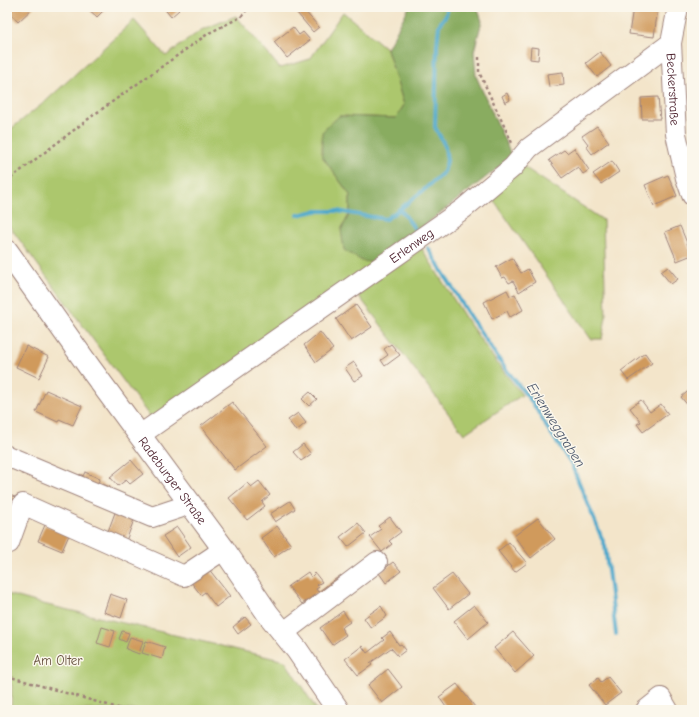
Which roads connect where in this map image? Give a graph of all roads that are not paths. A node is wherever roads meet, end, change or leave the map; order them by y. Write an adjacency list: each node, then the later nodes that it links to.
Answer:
1 (678, 7): 2 (street, Beckerstraße)
2 (671, 43): 3 (street, Beckerstraße); 5 (street, Erlenweg)
3 (692, 195)
4 (7, 251): 5 (main road, Radeburger Straße)
5 (140, 435): 7 (main road, Radeburger Straße)
6 (7, 456): 7 (street)
7 (188, 501): 9 (main road, Radeburger Straße)
8 (7, 543): 9 (street)
9 (222, 548): 11 (main road, Radeburger Straße)
10 (377, 562): 11 (street)
11 (283, 633): 13 (main road, Radeburger Straße)
12 (664, 704): 14 (street)
13 (338, 710)
14 (646, 710)

